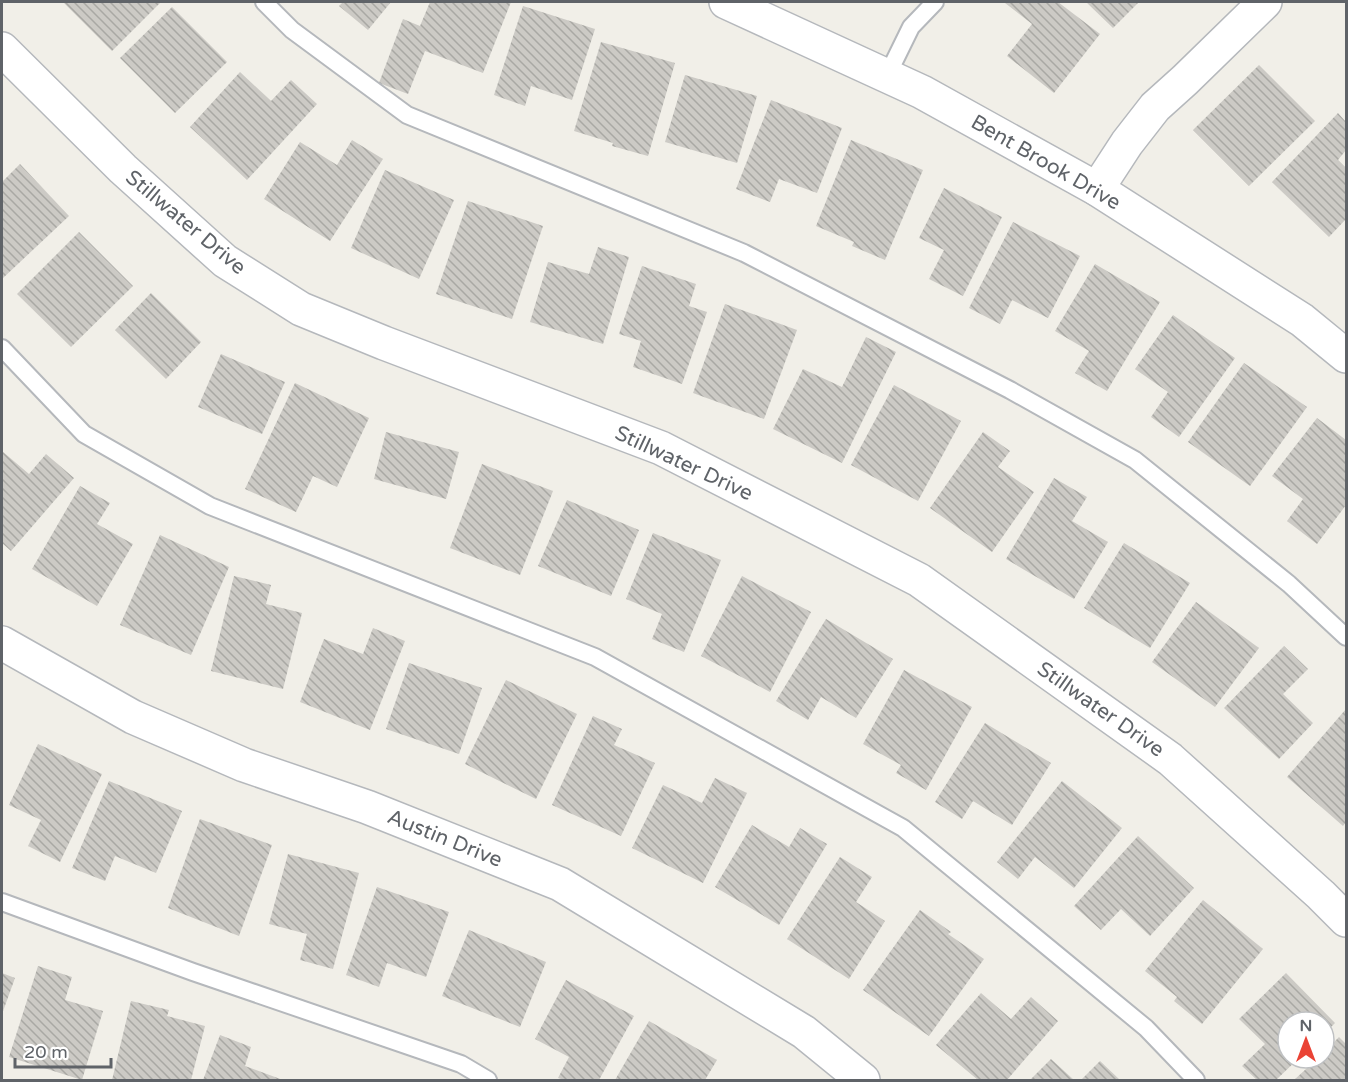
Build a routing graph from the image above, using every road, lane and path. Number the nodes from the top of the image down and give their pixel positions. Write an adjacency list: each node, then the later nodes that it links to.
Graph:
1 (264, 2): 10 (lane)
2 (726, 2): 6 (street, Bent Brook Drive)
3 (935, 2): 6 (lane)
4 (1264, 2): 7 (street)
5 (2, 49): 13 (street, Stillwater Drive)
6 (887, 76): 7 (street, Bent Brook Drive)
7 (1097, 189): 9 (street, Bent Brook Drive)
8 (2, 348): 16 (lane)
9 (1347, 356)
10 (1347, 636)
11 (2, 643): 15 (street, Austin Drive)
12 (2, 903): 14 (lane)
13 (1347, 920)
14 (488, 1080)
15 (863, 1080)
16 (1196, 1080)

